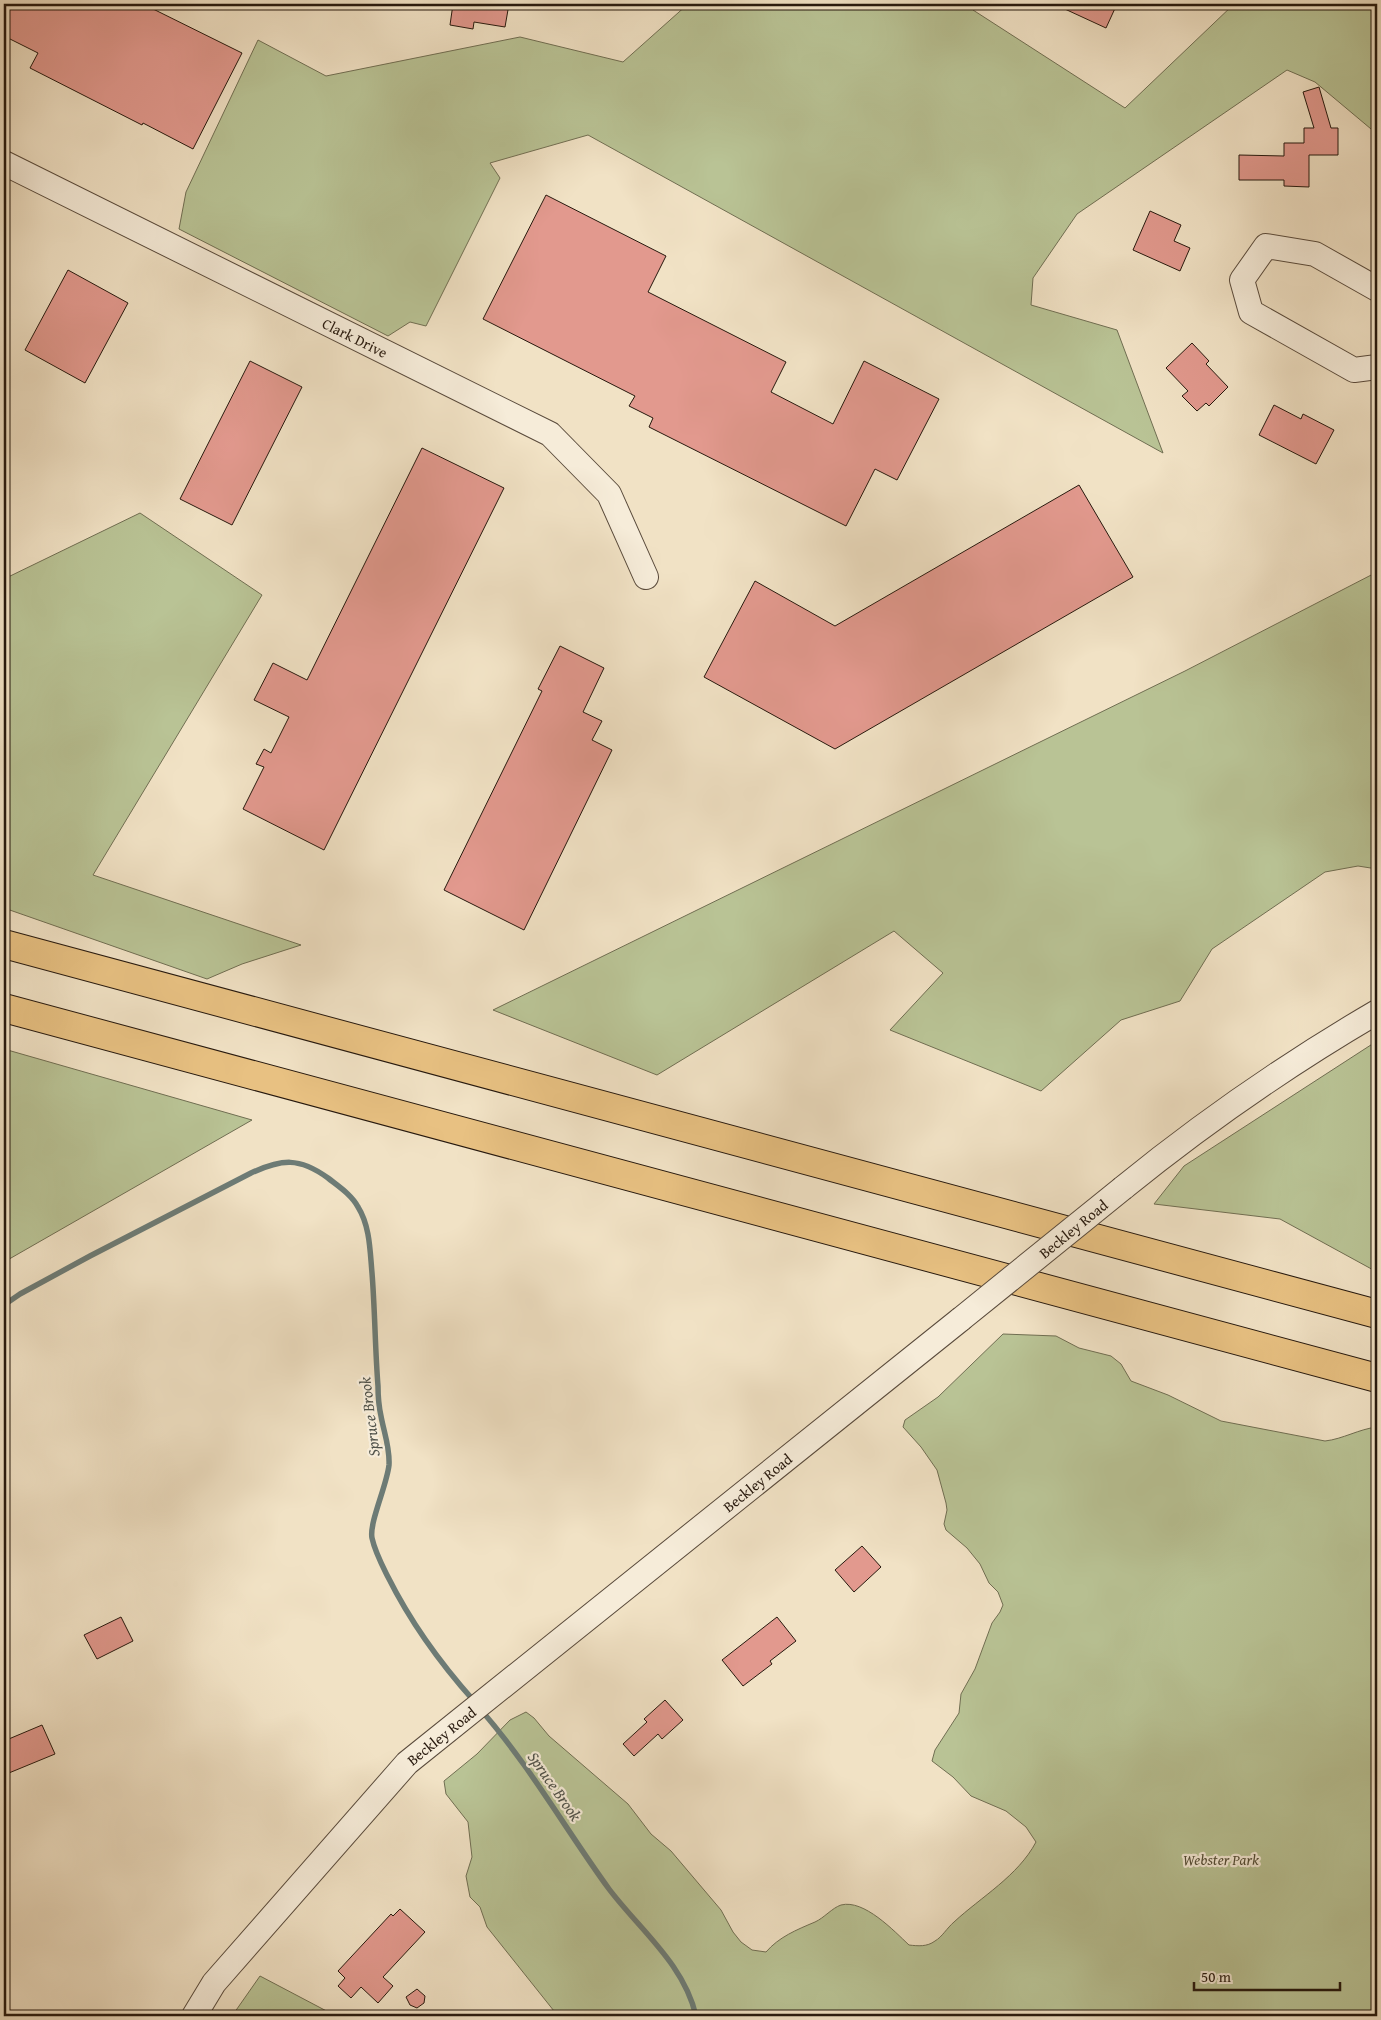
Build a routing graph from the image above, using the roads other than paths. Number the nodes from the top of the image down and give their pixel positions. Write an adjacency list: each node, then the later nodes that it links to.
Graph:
1 (4, 163): 4 (street, Clark Drive)
2 (1377, 289): 3 (street)
3 (1377, 367)
4 (646, 577)
5 (4, 944): 8 (highway)
6 (4, 1008): 9 (highway)
7 (1377, 1012): 10 (street, Beckley Road, bridge)
8 (1377, 1314)
9 (1377, 1378)
10 (194, 2016)

